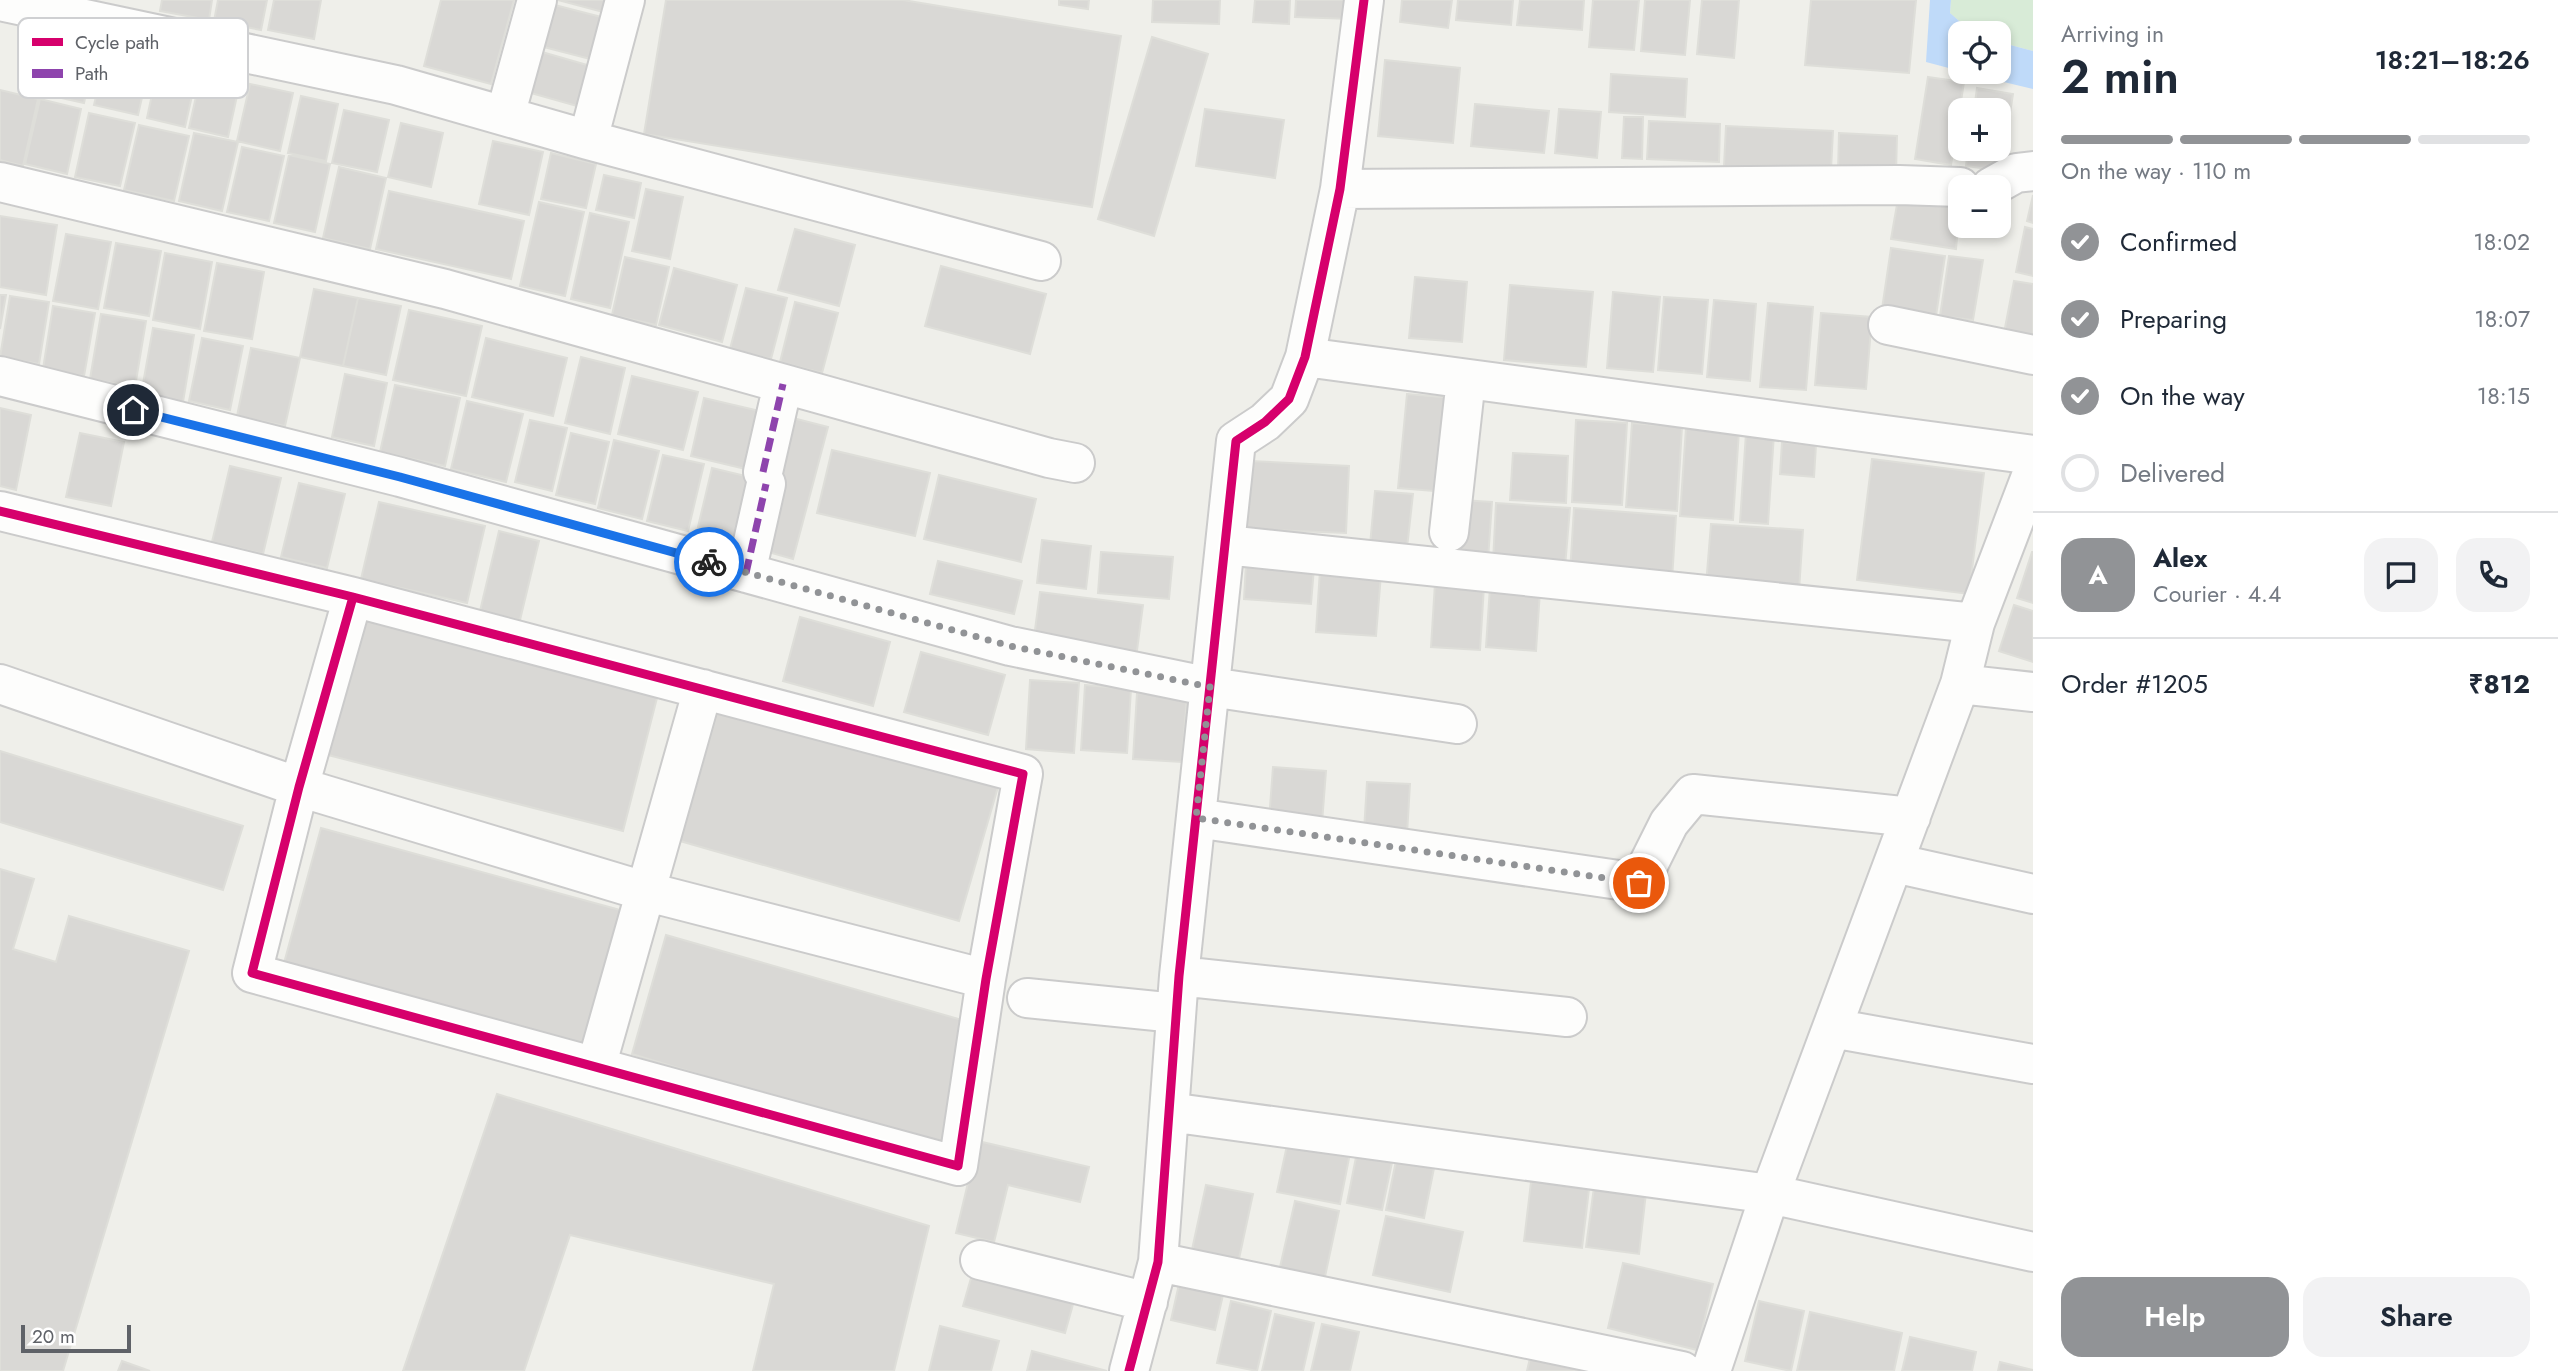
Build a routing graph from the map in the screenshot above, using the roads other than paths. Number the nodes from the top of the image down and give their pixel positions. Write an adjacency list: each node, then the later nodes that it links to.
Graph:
1 (537, 0): 7 (street)
2 (625, 0): 8 (street)
3 (1363, 0): 13 (street)
4 (0, 1): 5 (street)
5 (80, 18)
6 (248, 53): 7 (street)
7 (505, 116): 8 (street)
8 (588, 140): 14 (street)
9 (2033, 172): 10 (street)
10 (2011, 176)
11 (0, 182): 20 (street)
12 (1948, 187): 13 (street)
13 (1340, 190): 17 (street)
14 (1041, 261)
15 (1888, 325): 16 (street)
16 (2033, 355)
17 (1305, 357): 19 (street); 26 (street)
18 (0, 376): 27 (street)
19 (1466, 379): 21 (street); 25 (street)
20 (783, 384): 22 (street); 27 (street)
21 (2033, 455)
22 (1075, 463)
23 (2033, 471): 29 (street)
24 (2, 519): 28 (street)
25 (1449, 532)
26 (1226, 545): 29 (street); 32 (street)
27 (746, 573): 32 (street)
28 (353, 597): 33 (street); 36 (street)
29 (1975, 623): 31 (street)
30 (0, 684): 36 (street)
31 (1960, 684): 34 (street); 37 (street)
32 (1210, 687): 35 (street); 38 (street)
33 (703, 688): 40 (street); 42 (street)
34 (2033, 692)
35 (1457, 724)
36 (299, 787): 40 (street); 48 (street)
37 (1910, 817): 38 (street); 39 (street)
38 (1196, 818): 43 (street)
39 (1894, 863): 41 (street); 46 (street)
40 (645, 891): 42 (street); 48 (street)
41 (2033, 894)
42 (986, 979): 48 (street)
43 (1178, 995): 44 (street); 45 (street); 49 (street)
44 (1027, 998)
45 (1567, 1017)
46 (1832, 1028): 47 (street); 50 (street)
47 (2033, 1064)
48 (596, 1067)
49 (1169, 1112): 50 (street); 53 (street)
50 (1770, 1194): 51 (street); 57 (street)
51 (2033, 1252)
52 (980, 1261): 54 (street)
53 (1158, 1262): 54 (street); 56 (street)
54 (1147, 1302): 55 (street)
55 (1129, 1371)
56 (1682, 1371)
57 (1711, 1371)

